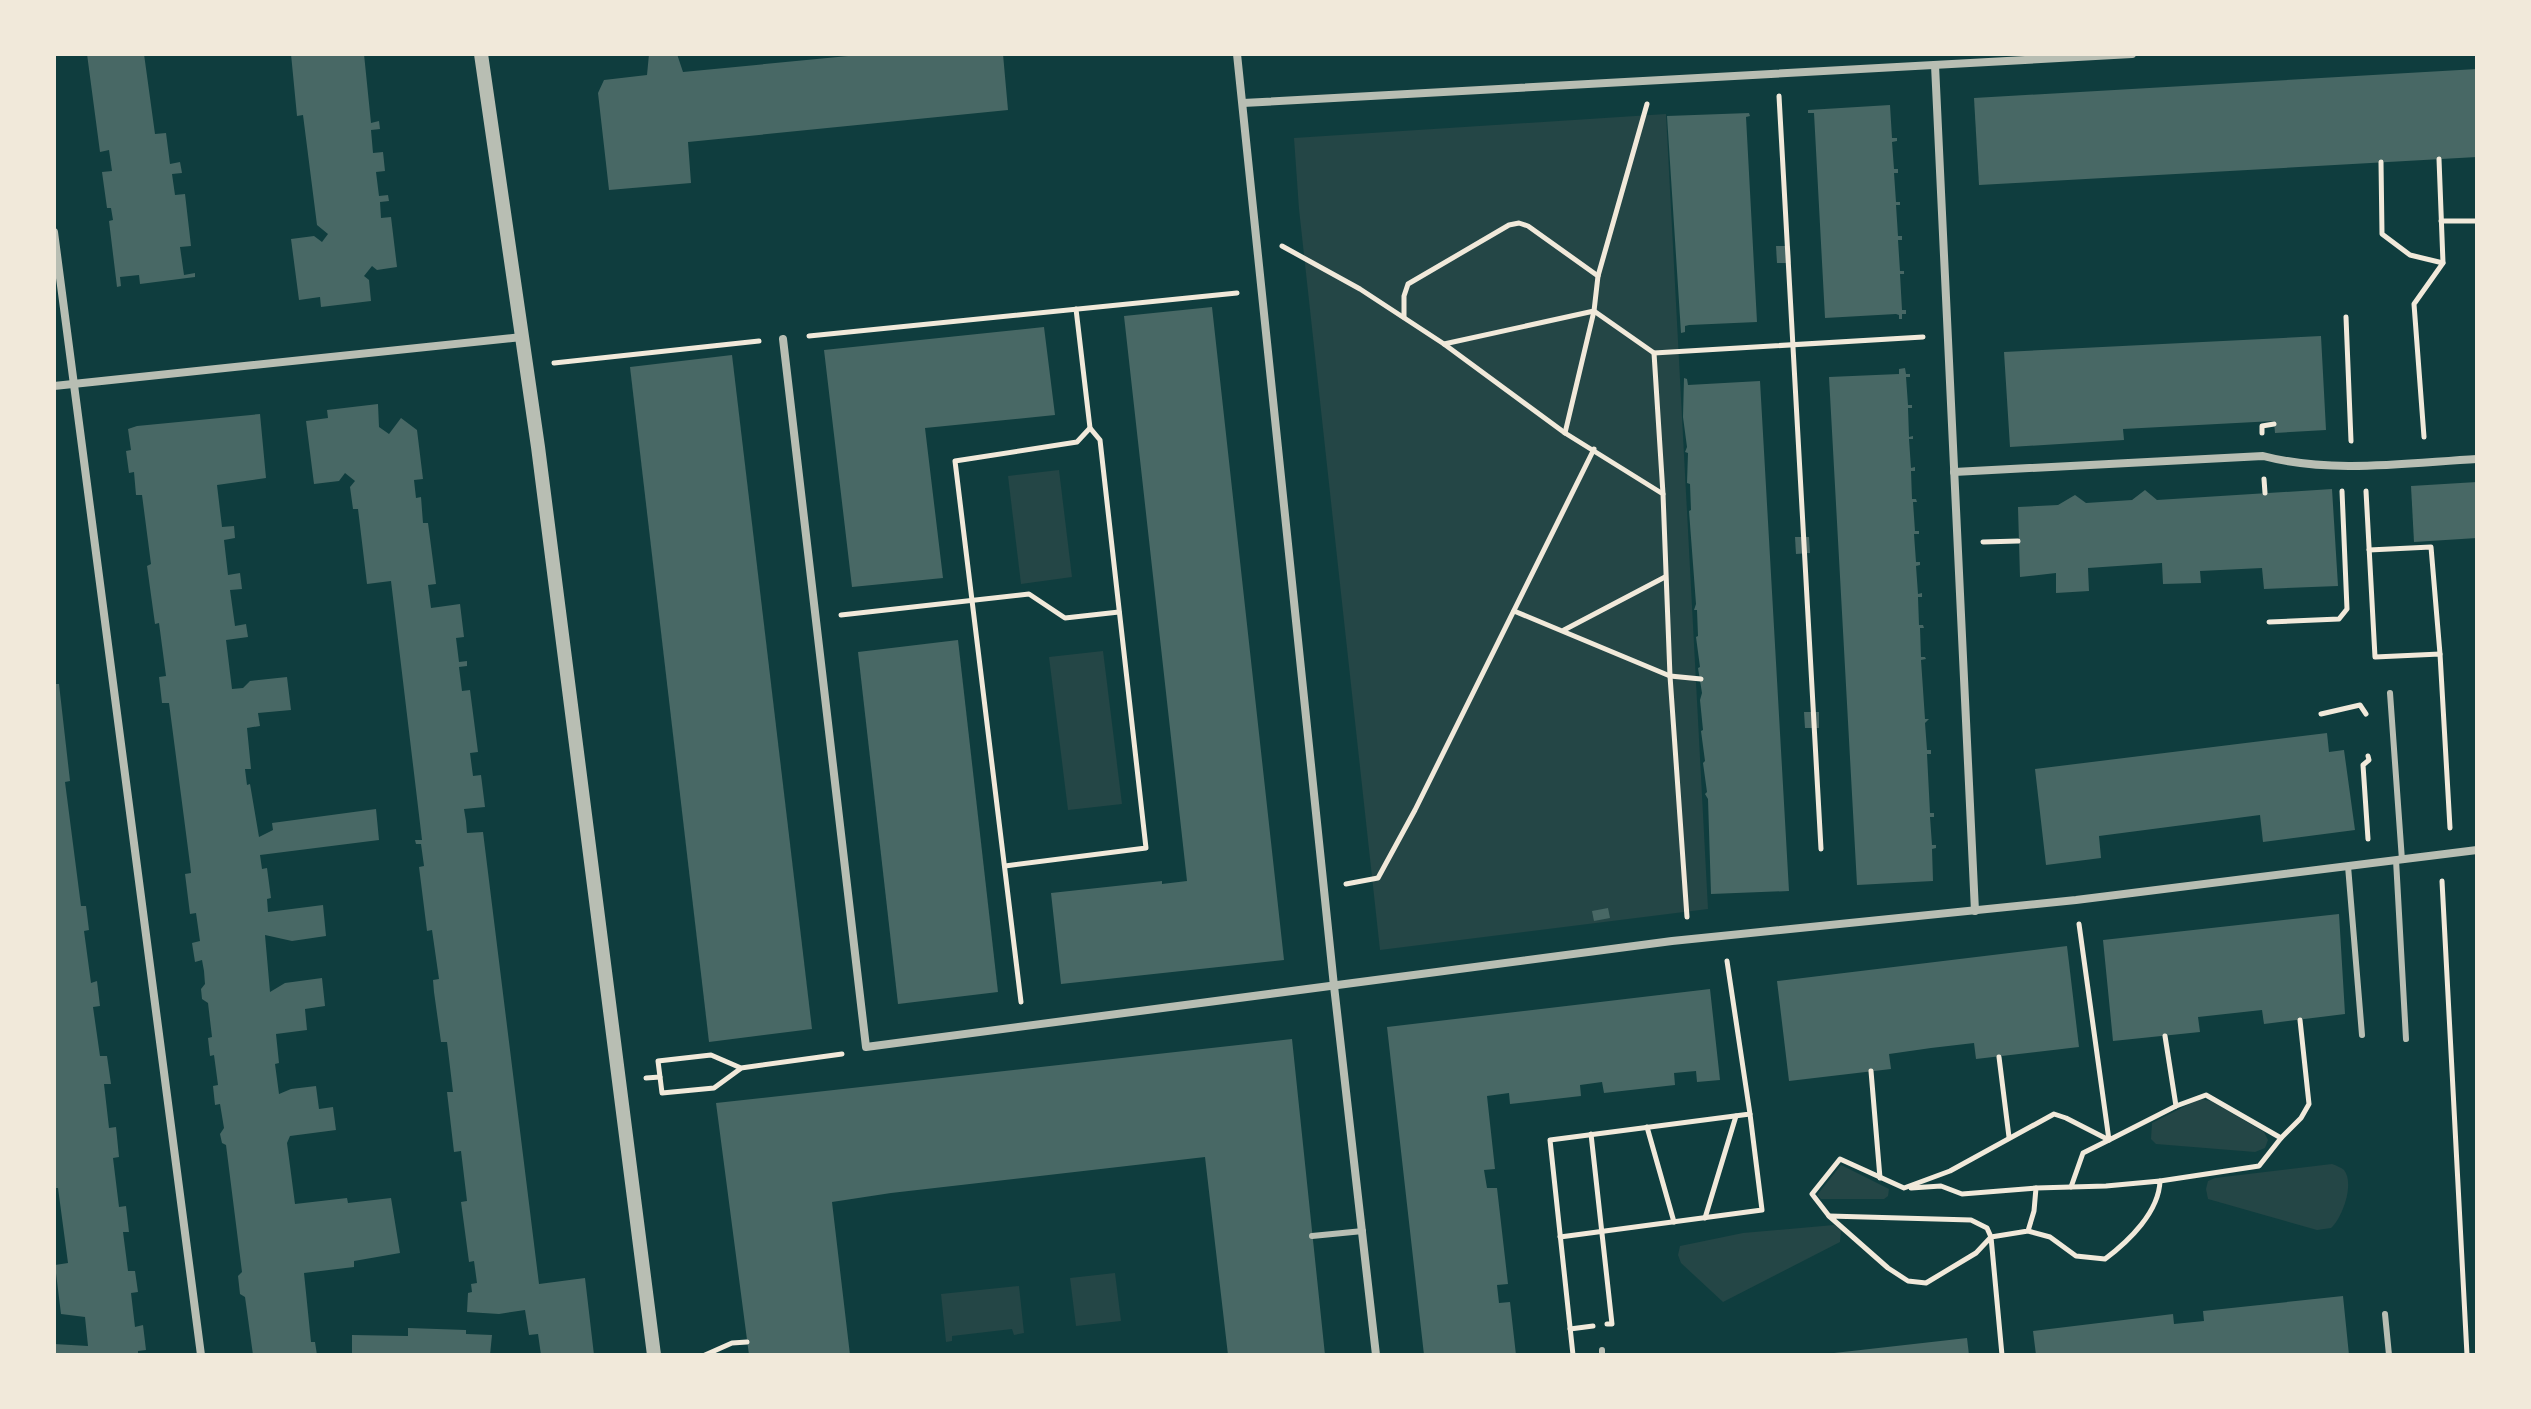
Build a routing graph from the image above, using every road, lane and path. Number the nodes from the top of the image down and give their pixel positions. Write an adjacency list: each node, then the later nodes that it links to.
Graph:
1 (481, 54): 21 (street)
2 (1237, 54): 7 (street)
3 (2132, 54): 4 (street)
4 (1935, 65): 5 (street); 38 (street)
5 (1778, 75): 6 (street); 25 (path)
6 (1653, 81): 7 (street); 15 (path)
7 (1243, 103): 13 (street)
8 (2439, 159): 10 (path)
9 (2381, 162): 14 (path)
10 (2441, 221): 11 (path); 14 (path)
11 (2477, 221)
12 (54, 232): 28 (street)
13 (1257, 233): 16 (street); 19 (path)
14 (2443, 263): 34 (path)
15 (1598, 276): 18 (path); 19 (path)
16 (1263, 291): 17 (path); 65 (street)
17 (1076, 309): 22 (path); 30 (path)
18 (1594, 311): 24 (path); 26 (path); 31 (path)
19 (1404, 317): 24 (path)
20 (2346, 317): 36 (path)
21 (522, 337): 27 (street); 28 (street)
22 (783, 339): 27 (path); 47 (street)
23 (1903, 339): 25 (path)
24 (1444, 344): 31 (path)
25 (1793, 345): 26 (path); 58 (path)
26 (1654, 353): 39 (path)
27 (525, 365): 81 (street)
28 (75, 385): 29 (street); 108 (street)
29 (54, 386)
30 (1090, 428): 44 (path); 46 (path)
31 (1565, 433): 32 (path)
32 (1594, 449): 39 (path); 45 (path)
33 (2477, 459): 34 (street)
34 (2425, 462): 37 (street)
35 (2341, 466): 36 (street); 38 (street); 48 (path)
36 (2352, 466): 37 (street)
37 (2365, 466): 42 (path)
38 (1954, 472): 41 (street)
39 (1663, 494): 43 (path)
40 (2018, 541): 41 (path)
41 (1957, 543): 67 (street)
42 (2369, 550): 50 (path); 50 (path)
43 (1665, 577): 49 (path); 51 (path)
44 (972, 599): 46 (path); 47 (path); 63 (path)
45 (1514, 611): 49 (path); 65 (path)
46 (1119, 612): 63 (path)
47 (816, 618): 76 (street)
48 (2269, 622)
49 (1563, 630): 51 (path)
50 (2440, 654): 57 (path)
51 (1670, 676): 52 (path); 69 (path)
52 (1701, 679)
53 (2390, 693): 61 (lane)
54 (2321, 714): 55 (path)
55 (2366, 724)
56 (2368, 748): 62 (path)
57 (2448, 818)
58 (1821, 849)
59 (2477, 850): 60 (street)
60 (2441, 854): 61 (street); 116 (path)
61 (2399, 860): 62 (street); 75 (lane)
62 (2369, 863): 64 (street)
63 (1005, 866): 72 (path)
64 (2348, 866): 66 (street); 73 (lane)
65 (1325, 887): 70 (street)
66 (2076, 900): 67 (street); 89 (path)
67 (1975, 911): 68 (street)
68 (1723, 936): 69 (street); 83 (path)
69 (1689, 939): 70 (street)
70 (1334, 986): 72 (street); 98 (street)
71 (2300, 1020): 88 (path)
72 (1024, 1026): 76 (street)
73 (2362, 1035)
74 (2165, 1036): 82 (path)
75 (2406, 1039)
76 (866, 1047): 78 (path)
77 (1999, 1057): 87 (path)
78 (741, 1068): 80 (path); 80 (path)
79 (1871, 1071): 90 (path)
80 (660, 1077): 81 (path)
81 (617, 1081): 109 (street)
82 (2176, 1106): 88 (path); 89 (path)
83 (1750, 1114): 84 (path); 96 (path)
84 (1736, 1116): 85 (path); 96 (path)
85 (1647, 1127): 86 (path); 97 (path)
86 (1591, 1134): 100 (path); 102 (path)
87 (2009, 1137): 89 (path); 93 (path)
88 (2281, 1138): 91 (path)
89 (2109, 1140): 92 (path)
90 (1880, 1178): 93 (path); 95 (path)
91 (2160, 1181): 92 (path); 99 (path)
92 (2071, 1187): 94 (path)
93 (1904, 1188): 94 (path)
94 (2036, 1188): 99 (path)
95 (1829, 1216): 103 (path); 103 (path)
96 (1705, 1218): 97 (path)
97 (1674, 1222): 100 (path)
98 (1363, 1231): 101 (lane); 112 (street)
99 (2028, 1231): 103 (path)
100 (1602, 1232): 102 (path); 105 (path)
101 (1312, 1236)
102 (1560, 1237): 105 (path)
103 (1991, 1237): 114 (path)
104 (2385, 1314): 115 (lane)
105 (1570, 1329): 113 (path)
106 (747, 1342): 107 (path)
107 (732, 1343): 110 (path); 111 (path)
108 (201, 1355)
109 (654, 1355)
110 (705, 1355)
111 (734, 1355)
112 (1376, 1355)
113 (1573, 1355)
114 (2002, 1355)
115 (2389, 1355)
116 (2467, 1355)

